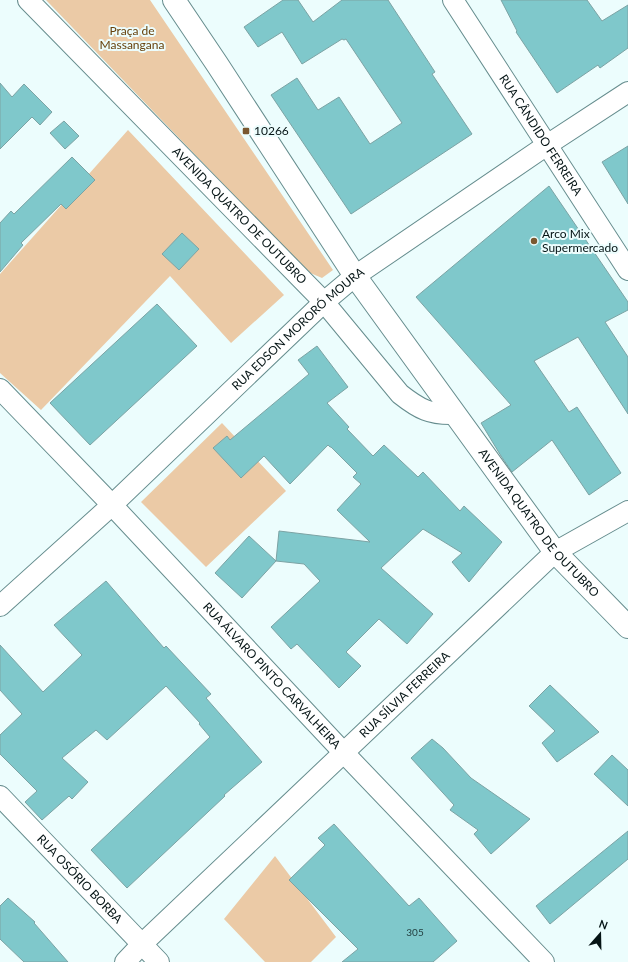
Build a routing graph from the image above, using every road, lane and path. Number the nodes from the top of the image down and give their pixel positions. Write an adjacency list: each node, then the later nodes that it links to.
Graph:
1 (28, 0): 8 (street, AVENIDA QUATRO DE OUTUBRO)
2 (174, 0): 7 (main road, AVENIDA QUATRO DE OUTUBRO)
3 (453, 0): 5 (street, RUA CÂNDIDO FERREIRA)
4 (628, 92): 5 (street, RUA EDSON MORORÓ MOURA)
5 (547, 145): 6 (street, RUA CÂNDIDO FERREIRA); 7 (street, RUA EDSON MORORÓ MOURA)
6 (628, 270)
7 (355, 276): 8 (street, RUA EDSON MORORÓ MOURA); 10 (main road, AVENIDA QUATRO DE OUTUBRO)
8 (324, 302): 10 (street, AVENIDA QUATRO DE OUTUBRO); 11 (street, RUA EDSON MORORÓ MOURA)
9 (0, 389): 11 (street, RUA ÁLVARO PINTO CARVALHEIRA)
10 (455, 414): 13 (main road, AVENIDA QUATRO DE OUTUBRO)
11 (112, 505): 14 (street, RUA EDSON MORORÓ MOURA); 16 (street, RUA ÁLVARO PINTO CARVALHEIRA)
12 (628, 511): 13 (street, RUA SÍLVIA FERREIRA)
13 (555, 552): 15 (main road, AVENIDA QUATRO DE OUTUBRO); 16 (street, RUA SÍLVIA FERREIRA)
14 (0, 606)
15 (628, 627)
16 (344, 753): 18 (street, RUA SÍLVIA FERREIRA); 21 (street, RUA ÁLVARO PINTO CARVALHEIRA)
17 (0, 796): 18 (street, RUA OSÓRIO BORBA)
18 (142, 944): 19 (street, RUA SÍLVIA FERREIRA); 20 (street, RUA OSÓRIO BORBA)
19 (125, 962)
20 (159, 962)
21 (544, 962)

